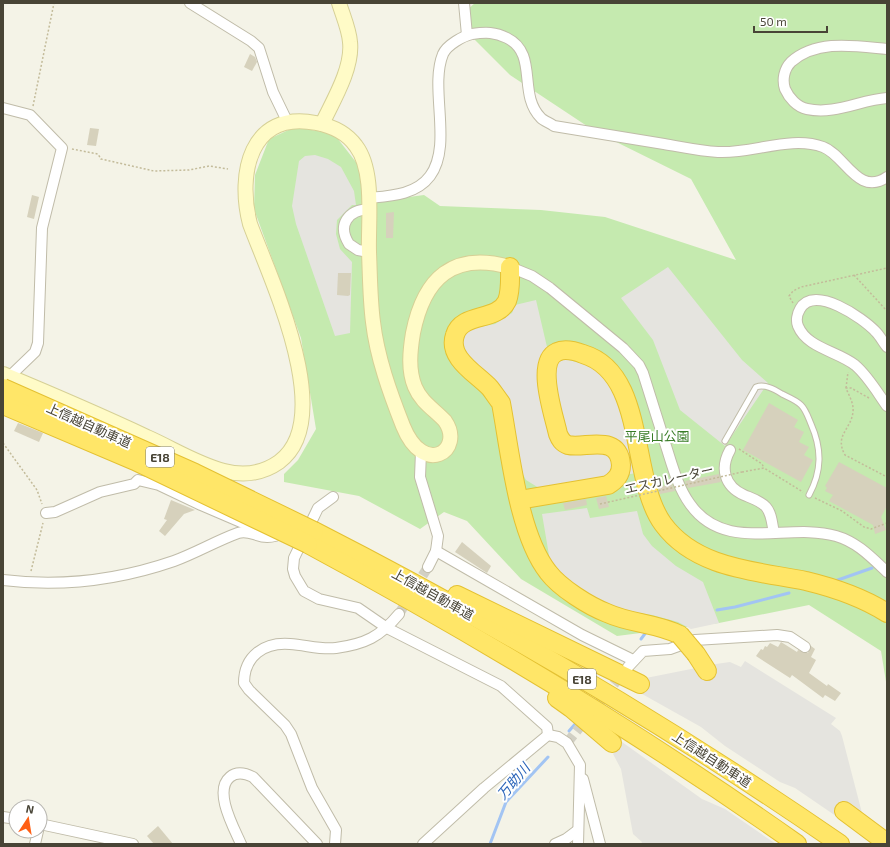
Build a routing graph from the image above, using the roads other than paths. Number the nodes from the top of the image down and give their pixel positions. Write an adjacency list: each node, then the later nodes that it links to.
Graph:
1 (190, 3): 8 (street)
2 (339, 3): 9 (street)
3 (464, 3): 4 (street)
4 (467, 35): 10 (street); 11 (street)
5 (887, 49): 6 (street)
6 (887, 98)
7 (3, 108): 15 (street)
8 (287, 121): 9 (street); 15 (street)
9 (322, 124): 11 (street)
10 (887, 176)
11 (369, 204): 12 (street); 12 (street)
12 (369, 252): 20 (street)
13 (510, 267): 20 (street); 23 (highway); 26 (street)
14 (887, 347): 18 (street)
15 (5, 380): 16 (street); 25 (highway, 上信越自動車道 / E18, bridge)
16 (3, 394)
17 (3, 405): 25 (highway, 上信越自動車道 / E18, bridge)
18 (887, 406)
19 (728, 445): 21 (lane); 26 (street)
20 (421, 452): 28 (street)
21 (809, 495)
22 (333, 497): 25 (street)
23 (519, 500): 33 (highway); 37 (highway, bridge)
24 (46, 513): 27 (street)
25 (311, 531): 27 (street); 32 (highway, 上信越自動車道 / E18); 35 (street); 38 (highway); 55 (highway, 上信越自動車道 / E18)
26 (774, 533): 30 (street)
27 (272, 537): 31 (street)
28 (436, 551): 29 (street); 36 (street)
29 (428, 567)
30 (887, 572)
31 (3, 580)
32 (389, 588): 40 (highway); 54 (highway, 上信越自動車道 / E18)
33 (887, 613)
34 (399, 614): 35 (street)
35 (387, 628): 39 (street); 49 (street)
36 (805, 647)
37 (707, 671)
38 (640, 684)
39 (548, 735): 41 (street); 50 (street)
40 (612, 743)
41 (580, 765): 44 (street); 53 (street)
42 (844, 811): 45 (highway)
43 (48, 826): 46 (street)
44 (578, 830): 51 (street); 52 (street)
45 (887, 843)
46 (133, 844)
47 (241, 844): 48 (street)
48 (317, 844)
49 (335, 844)
50 (423, 844)
51 (555, 844)
52 (578, 844)
53 (600, 844)
54 (797, 844)
55 (840, 844)

